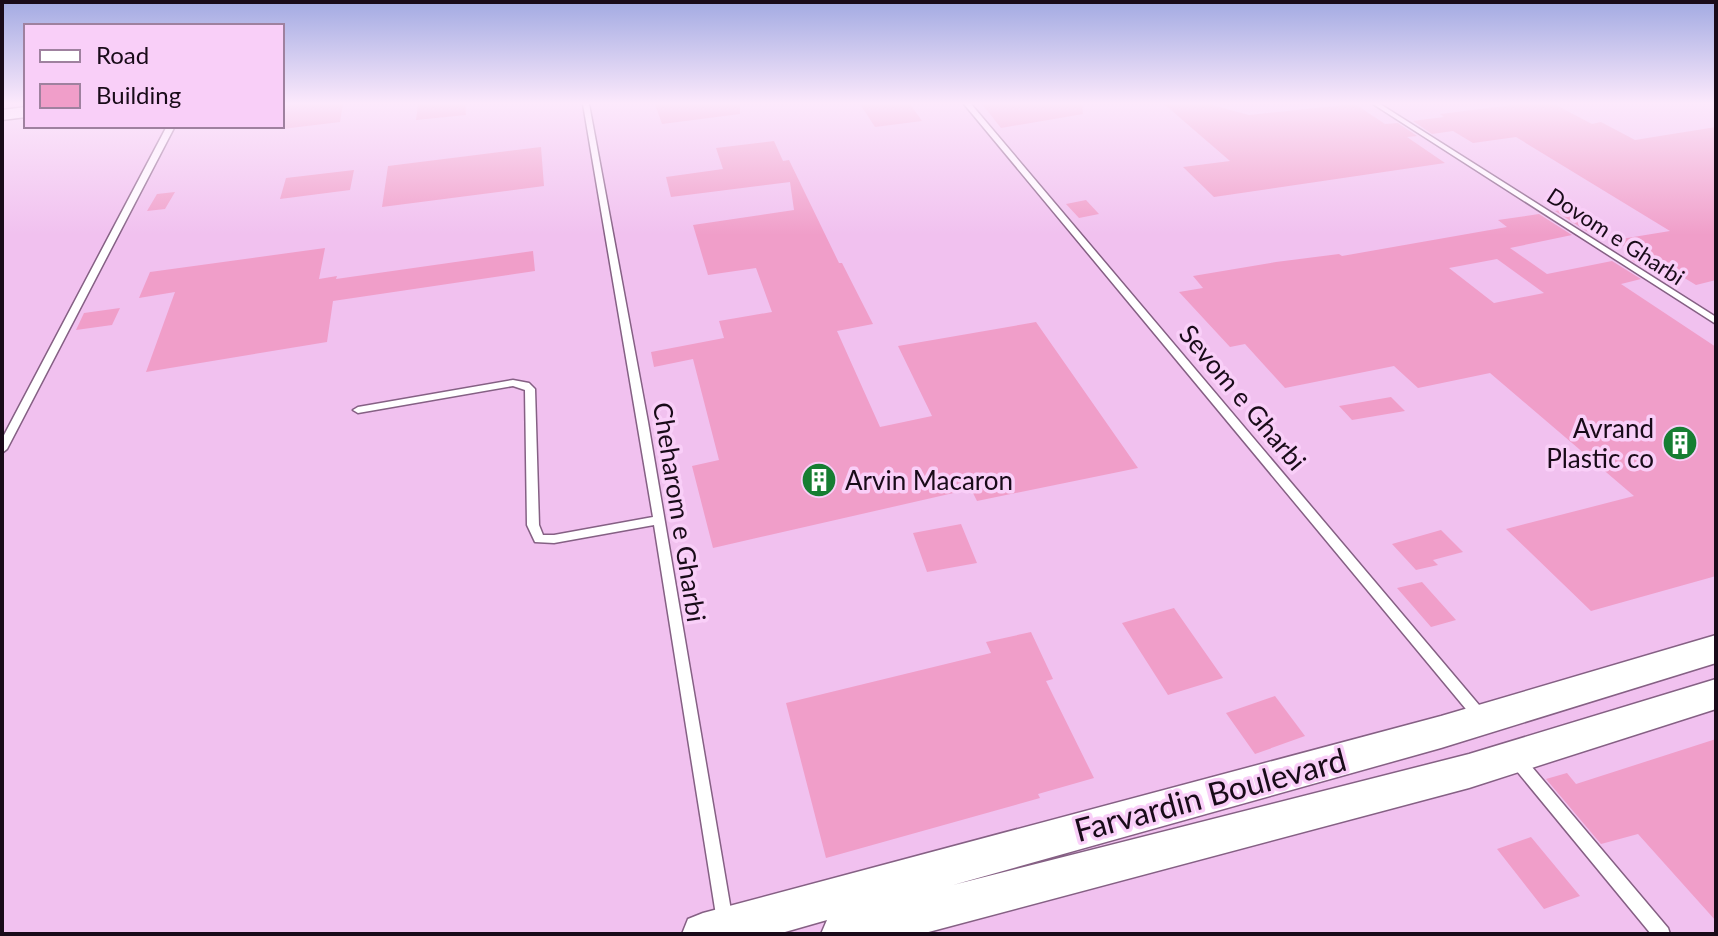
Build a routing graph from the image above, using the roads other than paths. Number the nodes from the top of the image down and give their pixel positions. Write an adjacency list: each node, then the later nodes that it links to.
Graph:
1 (160, 148): 7 (lane)
2 (594, 148): 8 (lane, Cheharom e Gharbi)
3 (1004, 148): 12 (lane, Sevom e Gharbi)
4 (1444, 148): 5 (lane, Dovom e Gharbi)
5 (1716, 321)
6 (358, 410): 8 (lane)
7 (2, 449)
8 (659, 520): 18 (lane, Cheharom e Gharbi)
9 (1716, 649): 11 (street, Farvardin Boulevard)
10 (1716, 694): 14 (street, Farvardin Boulevard)
11 (1534, 704): 12 (street, Farvardin Boulevard); 14 (street)
12 (1483, 719): 13 (street, Farvardin Boulevard); 15 (street)
13 (1441, 732): 16 (street); 17 (street, Farvardin Boulevard)
14 (1568, 741): 15 (street, Farvardin Boulevard)
15 (1515, 758): 16 (street, Farvardin Boulevard); 21 (lane)
16 (1469, 771): 20 (street, Farvardin Boulevard)
17 (818, 900): 18 (street, Farvardin Boulevard); 19 (street)
18 (719, 932)
19 (780, 934)
20 (842, 934)
21 (1662, 934)

